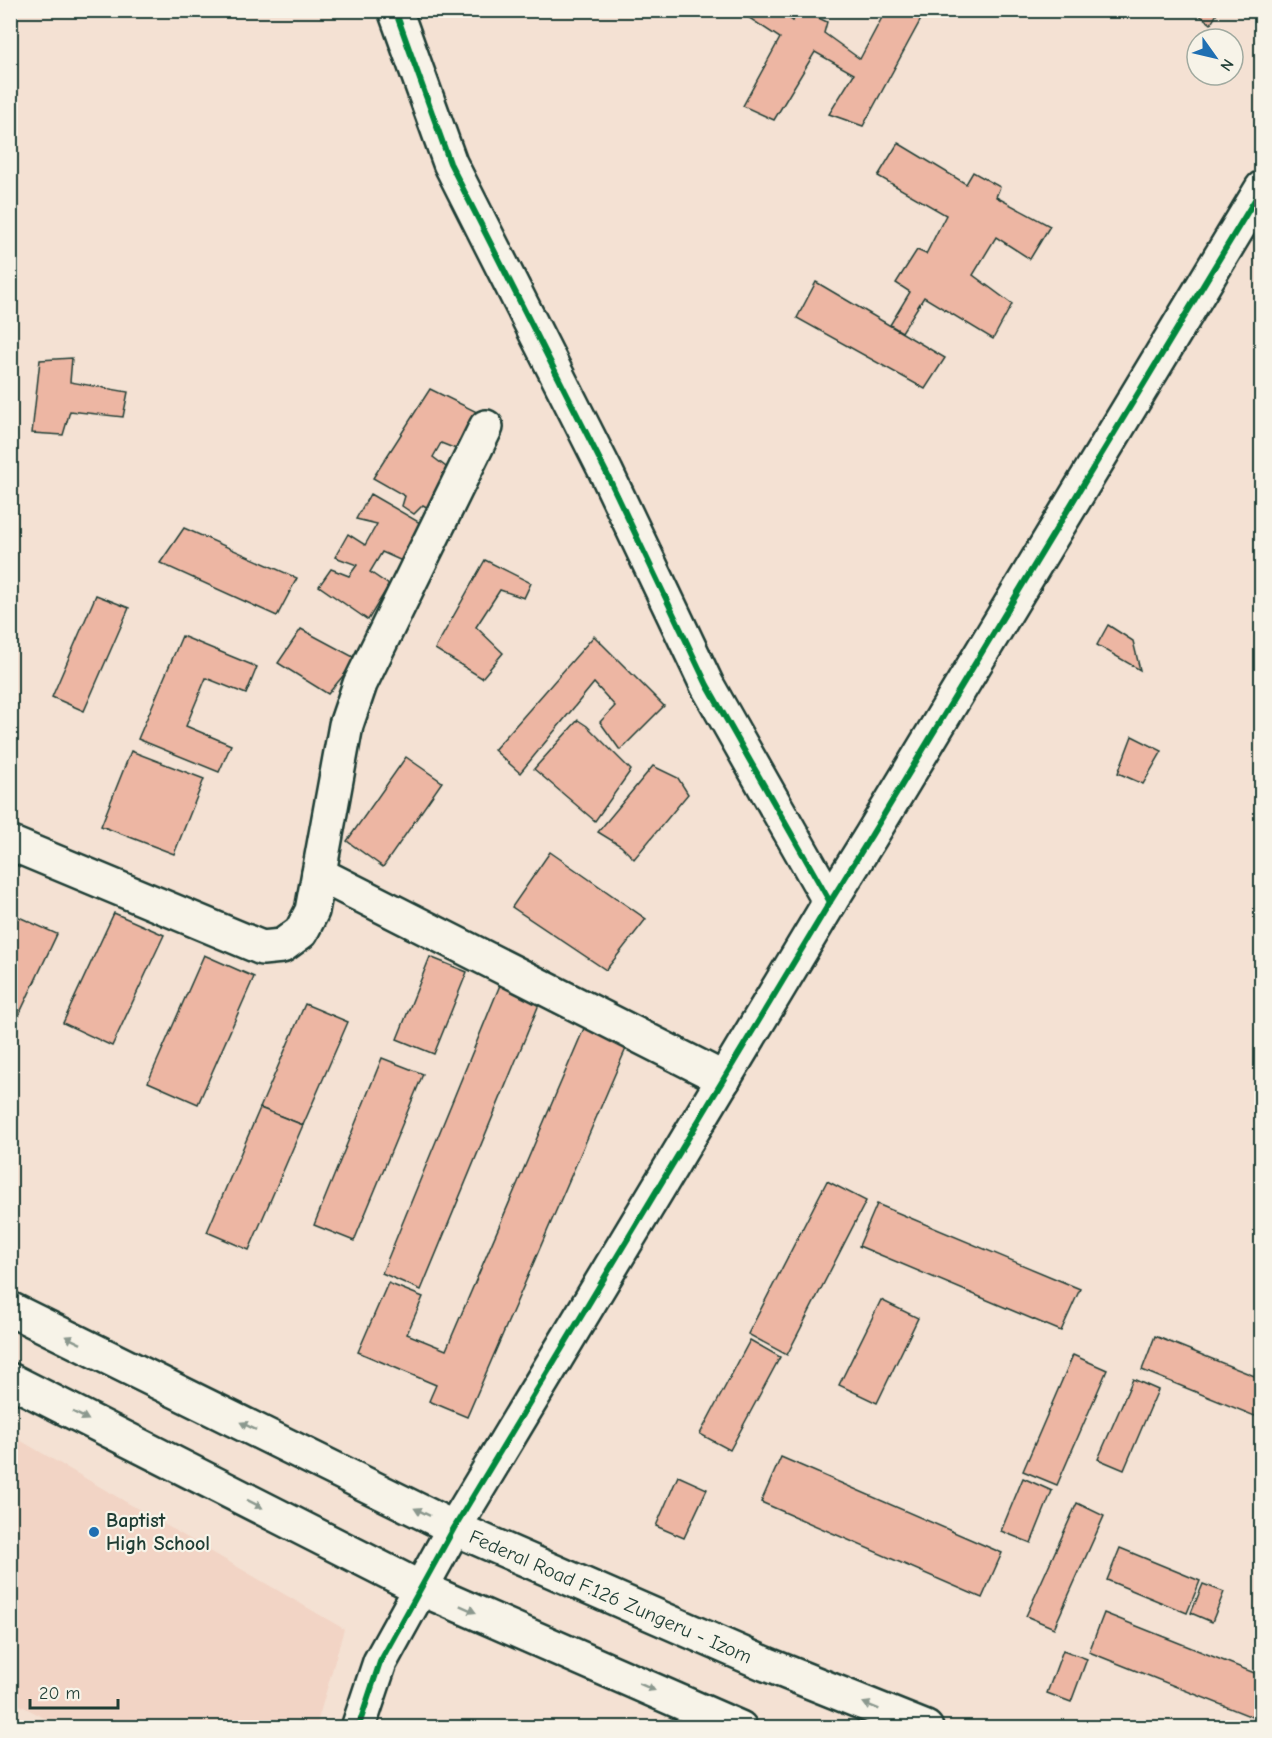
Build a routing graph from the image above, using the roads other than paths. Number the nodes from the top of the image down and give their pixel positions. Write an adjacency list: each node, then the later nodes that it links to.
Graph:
1 (395, 10): 6 (street)
2 (1262, 188): 6 (street)
3 (486, 427): 5 (street)
4 (10, 843): 5 (street)
5 (319, 874): 7 (street)
6 (830, 902): 7 (street)
7 (724, 1079): 10 (street)
8 (10, 1309): 10 (street, Federal Road F.126 Zungeru - Izom, one-way to 8)
9 (10, 1380): 11 (street, one-way to 11)
10 (454, 1527): 11 (street); 14 (street, Federal Road F.126 Zungeru - Izom, one-way to 10)
11 (420, 1588): 12 (street); 13 (street, one-way to 13)
12 (358, 1728)
13 (740, 1728)
14 (926, 1728)

